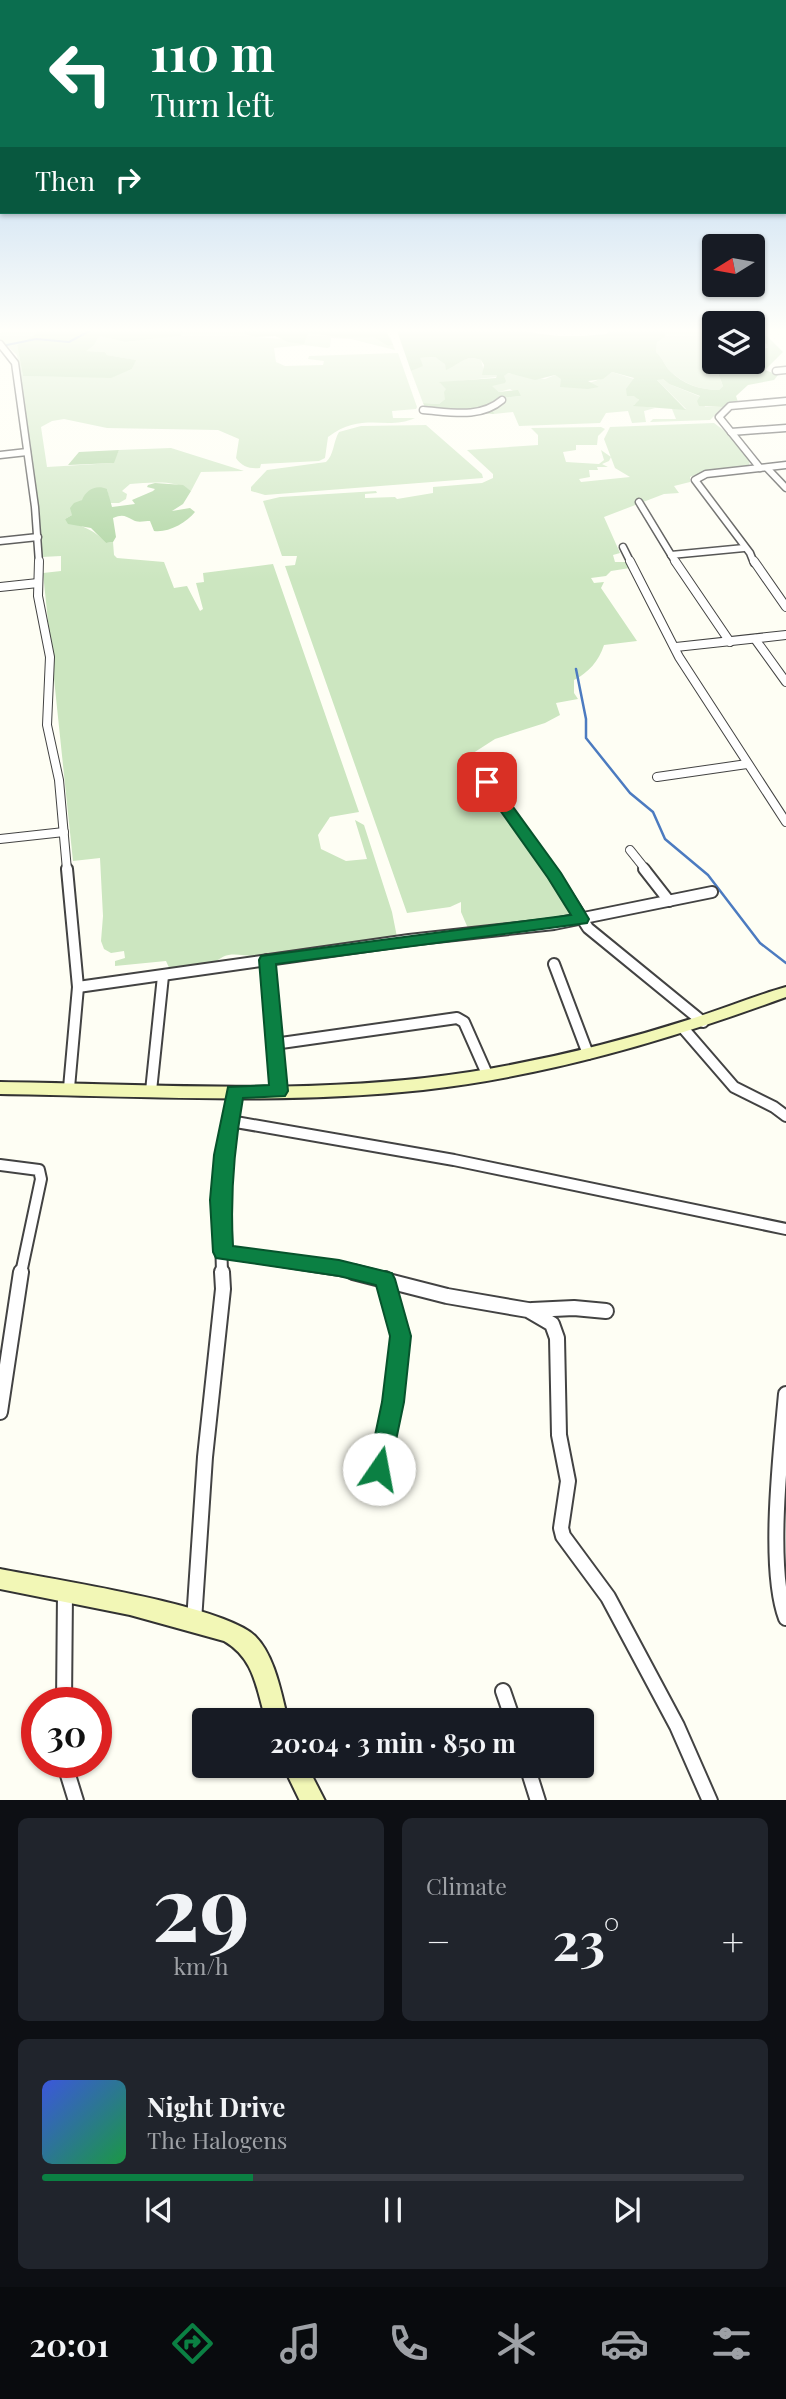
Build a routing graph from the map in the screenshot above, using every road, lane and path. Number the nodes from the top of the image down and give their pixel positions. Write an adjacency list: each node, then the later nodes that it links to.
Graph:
1 (22, 412): 7 (street)
2 (452, 412): 3 (street)
3 (486, 412)
4 (724, 412): 6 (street)
5 (786, 428): 6 (street)
6 (731, 432): 10 (street)
7 (27, 452): 8 (street); 13 (street)
8 (0, 454)
9 (786, 465): 10 (street)
10 (763, 468): 11 (street); 16 (street)
11 (786, 488)
12 (639, 502): 17 (street)
13 (38, 537): 14 (street); 18 (street)
14 (0, 541)
15 (623, 547): 24 (street)
16 (744, 548): 17 (street); 20 (street)
17 (671, 555): 23 (street)
18 (38, 583): 19 (street); 30 (street)
19 (0, 587)
20 (786, 607)
21 (786, 635): 22 (street)
22 (755, 639): 23 (street); 25 (street)
23 (730, 642): 24 (street)
24 (676, 647): 26 (street)
25 (786, 682)
26 (747, 764): 27 (street); 29 (street)
27 (657, 777)
28 (487, 782): 35 (street)
29 (786, 822)
30 (64, 832): 31 (street); 39 (street)
31 (0, 839)
32 (630, 850): 34 (street)
33 (712, 892): 34 (street)
34 (669, 901): 35 (street)
35 (581, 919): 36 (street); 41 (street)
36 (267, 960): 38 (street); 43 (street)
37 (554, 964): 44 (street)
38 (163, 976): 39 (street); 48 (street)
39 (78, 987): 47 (street)
40 (786, 992): 41 (street)
41 (704, 1022): 42 (street)
42 (683, 1028): 44 (street); 51 (street)
43 (274, 1044): 45 (street); 49 (street)
44 (588, 1054): 45 (street)
45 (488, 1074): 49 (street)
46 (0, 1088): 47 (street)
47 (69, 1088): 48 (street)
48 (151, 1091): 50 (street)
49 (278, 1091): 50 (street)
50 (235, 1092): 52 (street)
51 (786, 1116)
52 (230, 1121): 54 (street); 55 (street)
53 (0, 1164): 60 (street)
54 (786, 1229)
55 (223, 1252): 56 (street); 65 (street)
56 (385, 1279): 57 (street); 61 (street)
57 (528, 1310): 58 (street); 76 (street)
58 (606, 1311)
59 (786, 1394): 64 (street)
60 (0, 1412)
61 (379, 1469)
62 (0, 1579): 63 (street)
63 (65, 1593): 65 (street); 66 (street)
64 (786, 1618)
65 (194, 1621): 68 (street)
66 (64, 1687)
67 (503, 1691): 69 (street)
68 (273, 1708)
69 (509, 1708)
70 (69, 1778): 73 (street)
71 (301, 1778): 74 (street)
72 (531, 1778): 75 (street)
73 (76, 1800)
74 (312, 1800)
75 (538, 1800)
76 (710, 1800)

